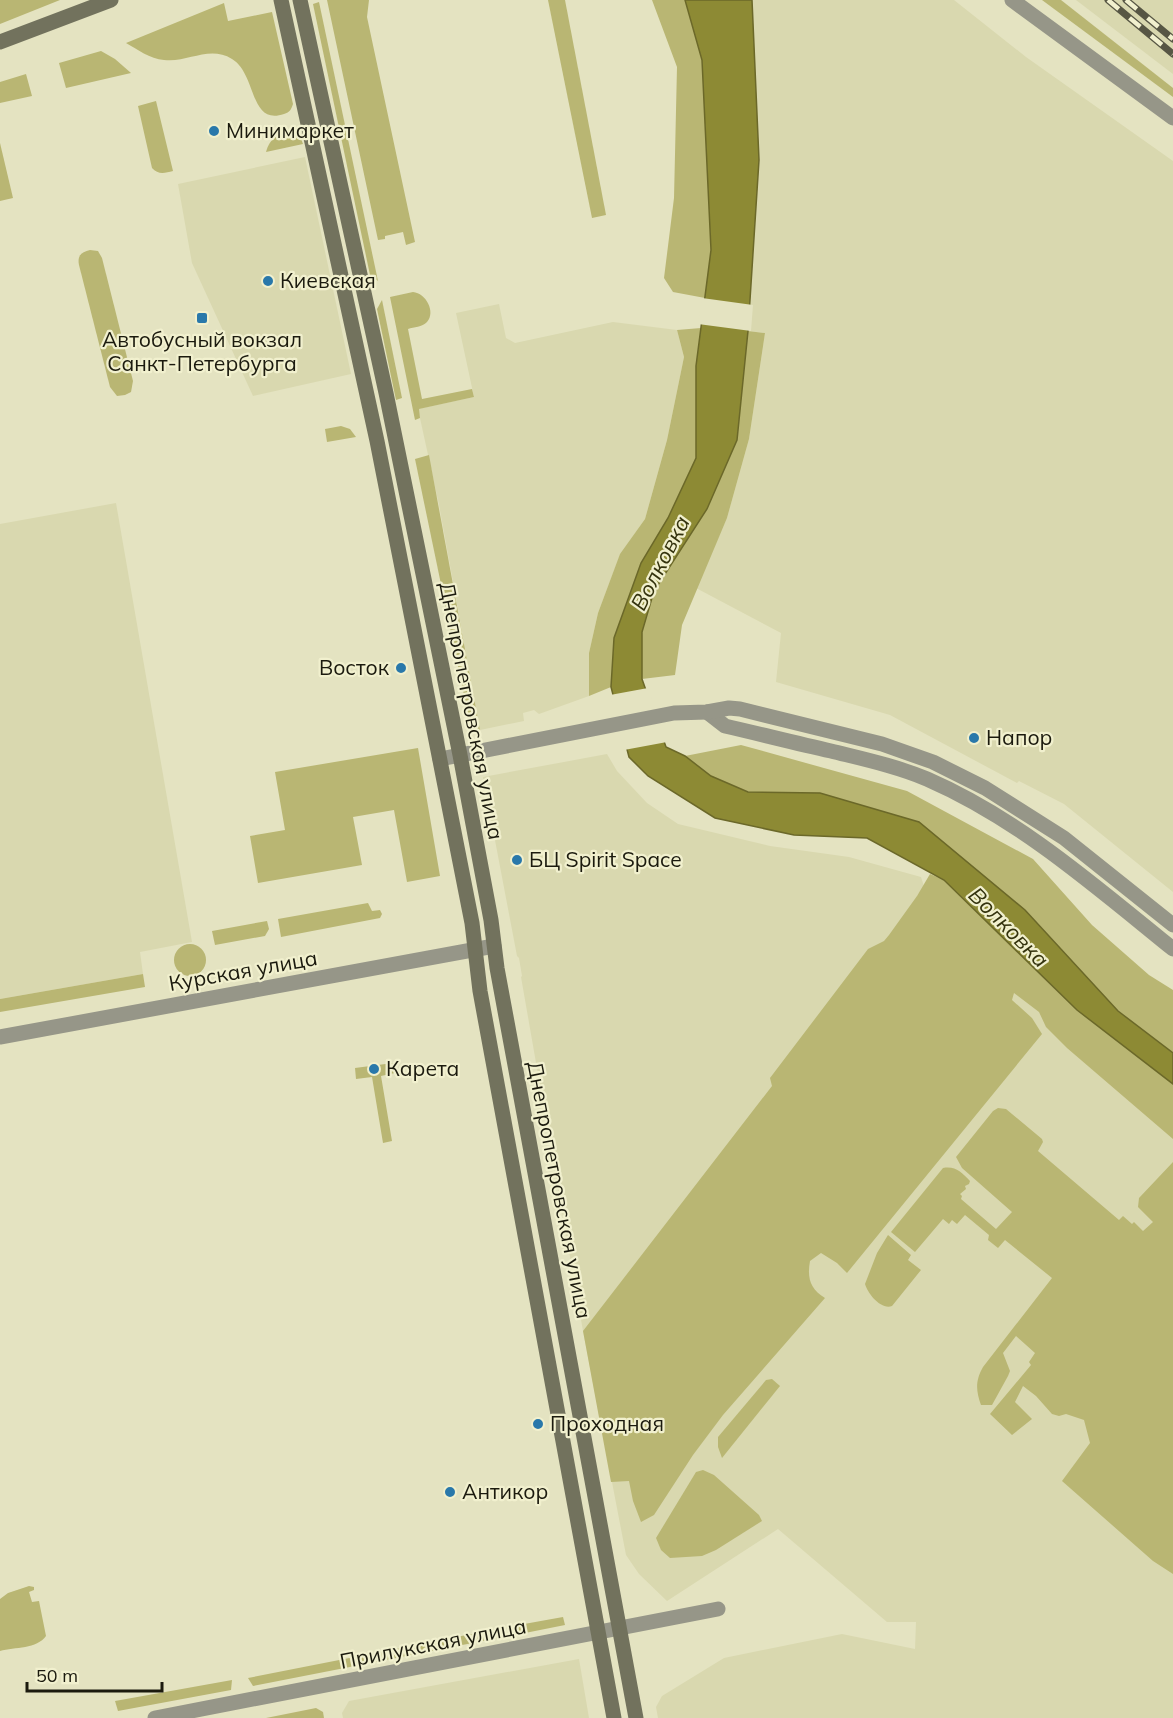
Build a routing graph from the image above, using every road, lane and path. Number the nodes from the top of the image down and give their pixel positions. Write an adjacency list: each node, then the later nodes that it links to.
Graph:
1 (111, 0): 5 (main road)
2 (281, 0): 9 (main road, Днепропетровская улица)
3 (300, 0): 8 (main road, Днепропетровская улица)
4 (1012, 0): 6 (street)
5 (0, 42)
6 (1173, 118)
7 (707, 712): 8 (street); 10 (street); 12 (street)
8 (460, 755): 9 (street); 11 (main road, Днепропетровская улица)
9 (441, 759): 13 (main road, Днепропетровская улица)
10 (1173, 925)
11 (494, 946): 13 (street, Курская улица); 16 (main road, Днепропетровская улица)
12 (1173, 949)
13 (474, 950): 14 (street, Курская улица); 17 (main road, Днепропетровская улица)
14 (0, 1037)
15 (718, 1609): 16 (street, Прилукская улица)
16 (620, 1629): 17 (street, Прилукская улица); 20 (main road, Днепропетровская улица)
17 (599, 1633): 18 (street, Прилукская улица); 19 (main road, Днепропетровская улица)
18 (155, 1718)
19 (614, 1718)
20 (636, 1718)

